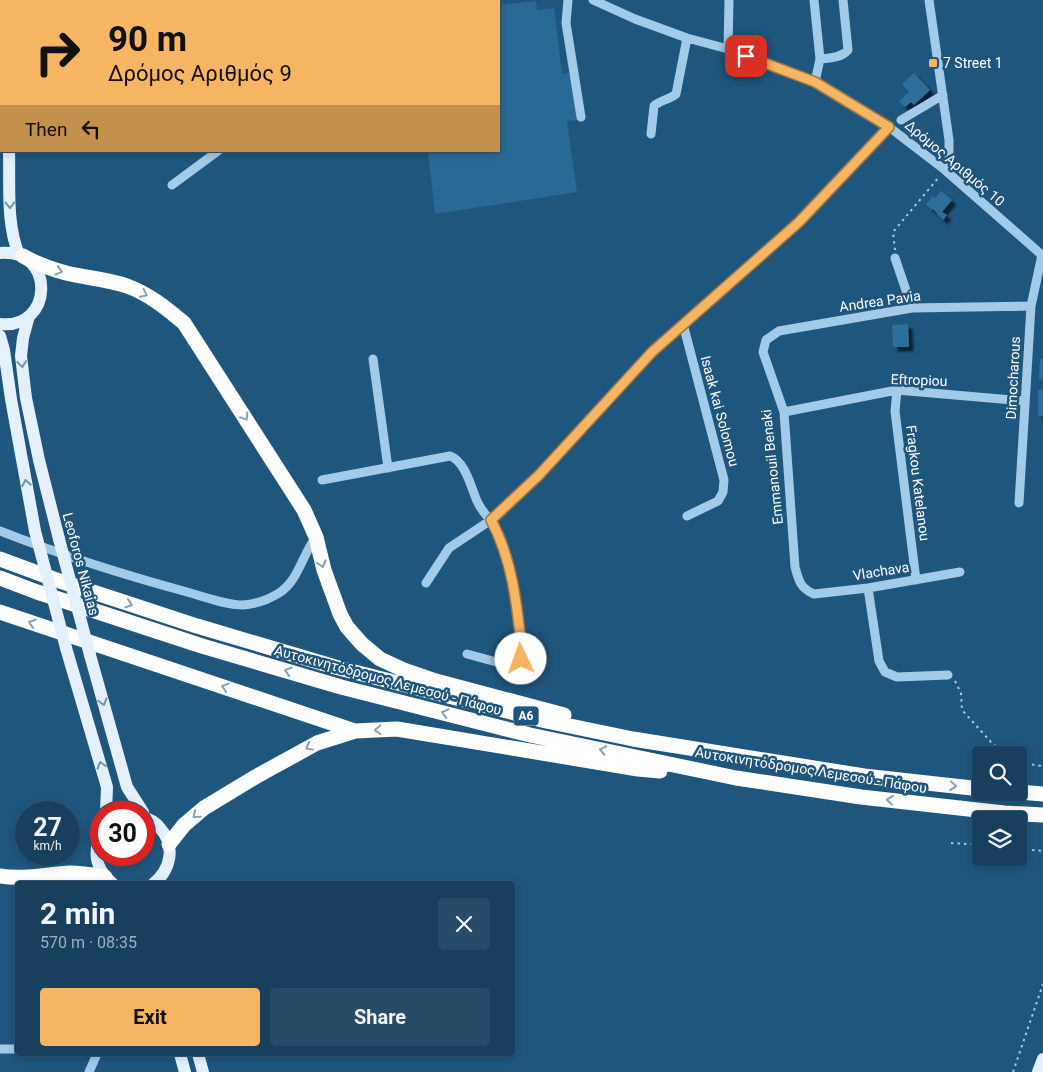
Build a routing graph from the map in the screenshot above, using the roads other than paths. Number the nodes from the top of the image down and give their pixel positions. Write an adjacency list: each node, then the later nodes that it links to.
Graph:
1 (568, 0): 12 (street)
2 (594, 0): 7 (street, Δρόμος Αριθμός 10)
3 (728, 0): 8 (street)
4 (814, 0): 9 (street)
5 (843, 0): 9 (street)
6 (929, 0): 11 (street)
7 (687, 38): 8 (street, Δρόμος Αριθμός 10); 15 (street)
8 (728, 49): 10 (street, Δρόμος Αριθμός 10)
9 (820, 59): 10 (street)
10 (815, 82): 14 (street, Δρόμος Αριθμός 10)
11 (942, 95): 13 (street); 18 (street)
12 (581, 117)
13 (901, 120)
14 (889, 127): 18 (street, Δρόμος Αριθμός 10); 28 (street)
15 (651, 134)
16 (9, 152): 21 (main road, one-way to 21)
17 (217, 152): 19 (street)
18 (947, 171): 22 (street, Δρόμος Αριθμός 10)
19 (172, 185)
20 (0, 253): 21 (main road)
21 (21, 256): 26 (main road, Leoforos Nikaias); 41 (highway, one-way to 41)
22 (1043, 256): 24 (street, Dimocharous)
23 (895, 258): 25 (street)
24 (1031, 306): 25 (street, Andrea Pavia); 33 (street, Dimocharous)
25 (912, 308): 30 (street, Andrea Pavia)
26 (29, 316): 27 (main road); 59 (main road, Leoforos Nikaias, one-way to 59, bridge)
27 (0, 324)
28 (683, 324): 38 (street, Isaak kai Solomou); 39 (street)
29 (0, 336): 58 (main road, one-way to 29, bridge)
30 (766, 340): 34 (street, Emmanouil Benaki)
31 (373, 359): 35 (street)
32 (896, 390): 33 (street, Eftropiou); 34 (street, Eftropiou); 45 (street, Fragkou Katelanou)
33 (1026, 401): 37 (street, Dimocharous)
34 (784, 412): 48 (street, Emmanouil Benaki)
35 (388, 468): 36 (street); 39 (street)
36 (322, 480)
37 (1019, 503)
38 (687, 516)
39 (491, 520): 46 (street); 50 (street)
40 (0, 531): 41 (street)
41 (316, 537): 53 (highway, one-way to 53)
42 (0, 559): 53 (highway, Αυτοκινητόδρομος Λεμεσού - Πάφου / A6, one-way to 53)
43 (960, 572): 45 (street, Vlachava)
44 (0, 578): 54 (highway, Αυτοκινητόδρομος Λεμεσού - Πάφου / A6, one-way to 44)
45 (916, 580): 47 (street, Vlachava)
46 (426, 583)
47 (868, 588): 48 (street, Vlachava); 51 (street)
48 (806, 591)
49 (0, 612): 52 (highway, one-way to 49)
50 (467, 654)
51 (948, 675)
52 (354, 730): 54 (highway, one-way to 52); 62 (highway, one-way to 62)
53 (731, 755): 55 (highway, Αυτοκινητόδρομος Λεμεσού - Πάφου / A6, one-way to 55)
54 (736, 778): 60 (highway, Αυτοκινητόδρομος Λεμεσού - Πάφου / A6, one-way to 54)
55 (972, 788)
56 (1027, 793): 57 (highway)
57 (1043, 794)
58 (106, 801)
59 (135, 801)
60 (1043, 815)
61 (155, 823): 62 (main road, Leoforos Nikaias)
62 (169, 844): 66 (main road)
63 (98, 866): 65 (main road)
64 (0, 876): 65 (highway)
65 (109, 880)
66 (159, 881)
67 (0, 1049): 68 (street)
68 (15, 1049)
69 (95, 1056): 73 (street)
70 (180, 1056): 74 (main road)
71 (199, 1056): 75 (main road)
72 (1043, 1059): 76 (main road)
73 (89, 1072)
74 (184, 1072)
75 (203, 1072)
76 (1038, 1072)

